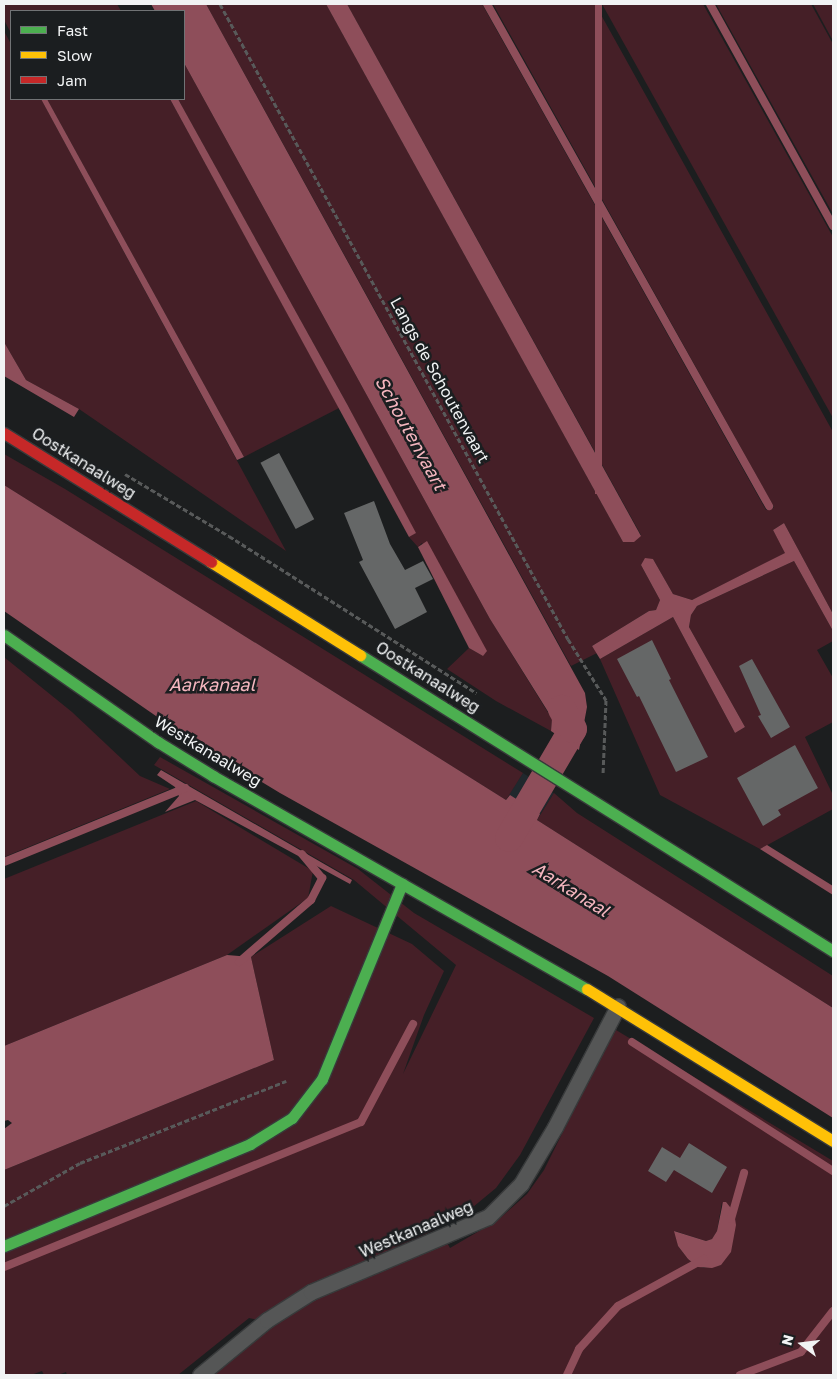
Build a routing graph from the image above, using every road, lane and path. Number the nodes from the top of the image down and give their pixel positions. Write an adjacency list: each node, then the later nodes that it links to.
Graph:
1 (220, 4): 6 (path, Langs de Schoutenvaart)
2 (4, 432): 8 (street, Oostkanaalweg)
3 (121, 472): 5 (path, Oostkanaalweg)
4 (4, 635): 7 (street, Westkanaalweg)
5 (484, 699)
6 (603, 774)
7 (402, 884): 9 (street, Westkanaalweg); 10 (street)
8 (833, 951)
9 (618, 1006): 11 (street, Westkanaalweg); 14 (lane, Westkanaalweg)
10 (324, 1073): 12 (path); 13 (street)
11 (833, 1141)
12 (4, 1206)
13 (4, 1246)
14 (200, 1375)

